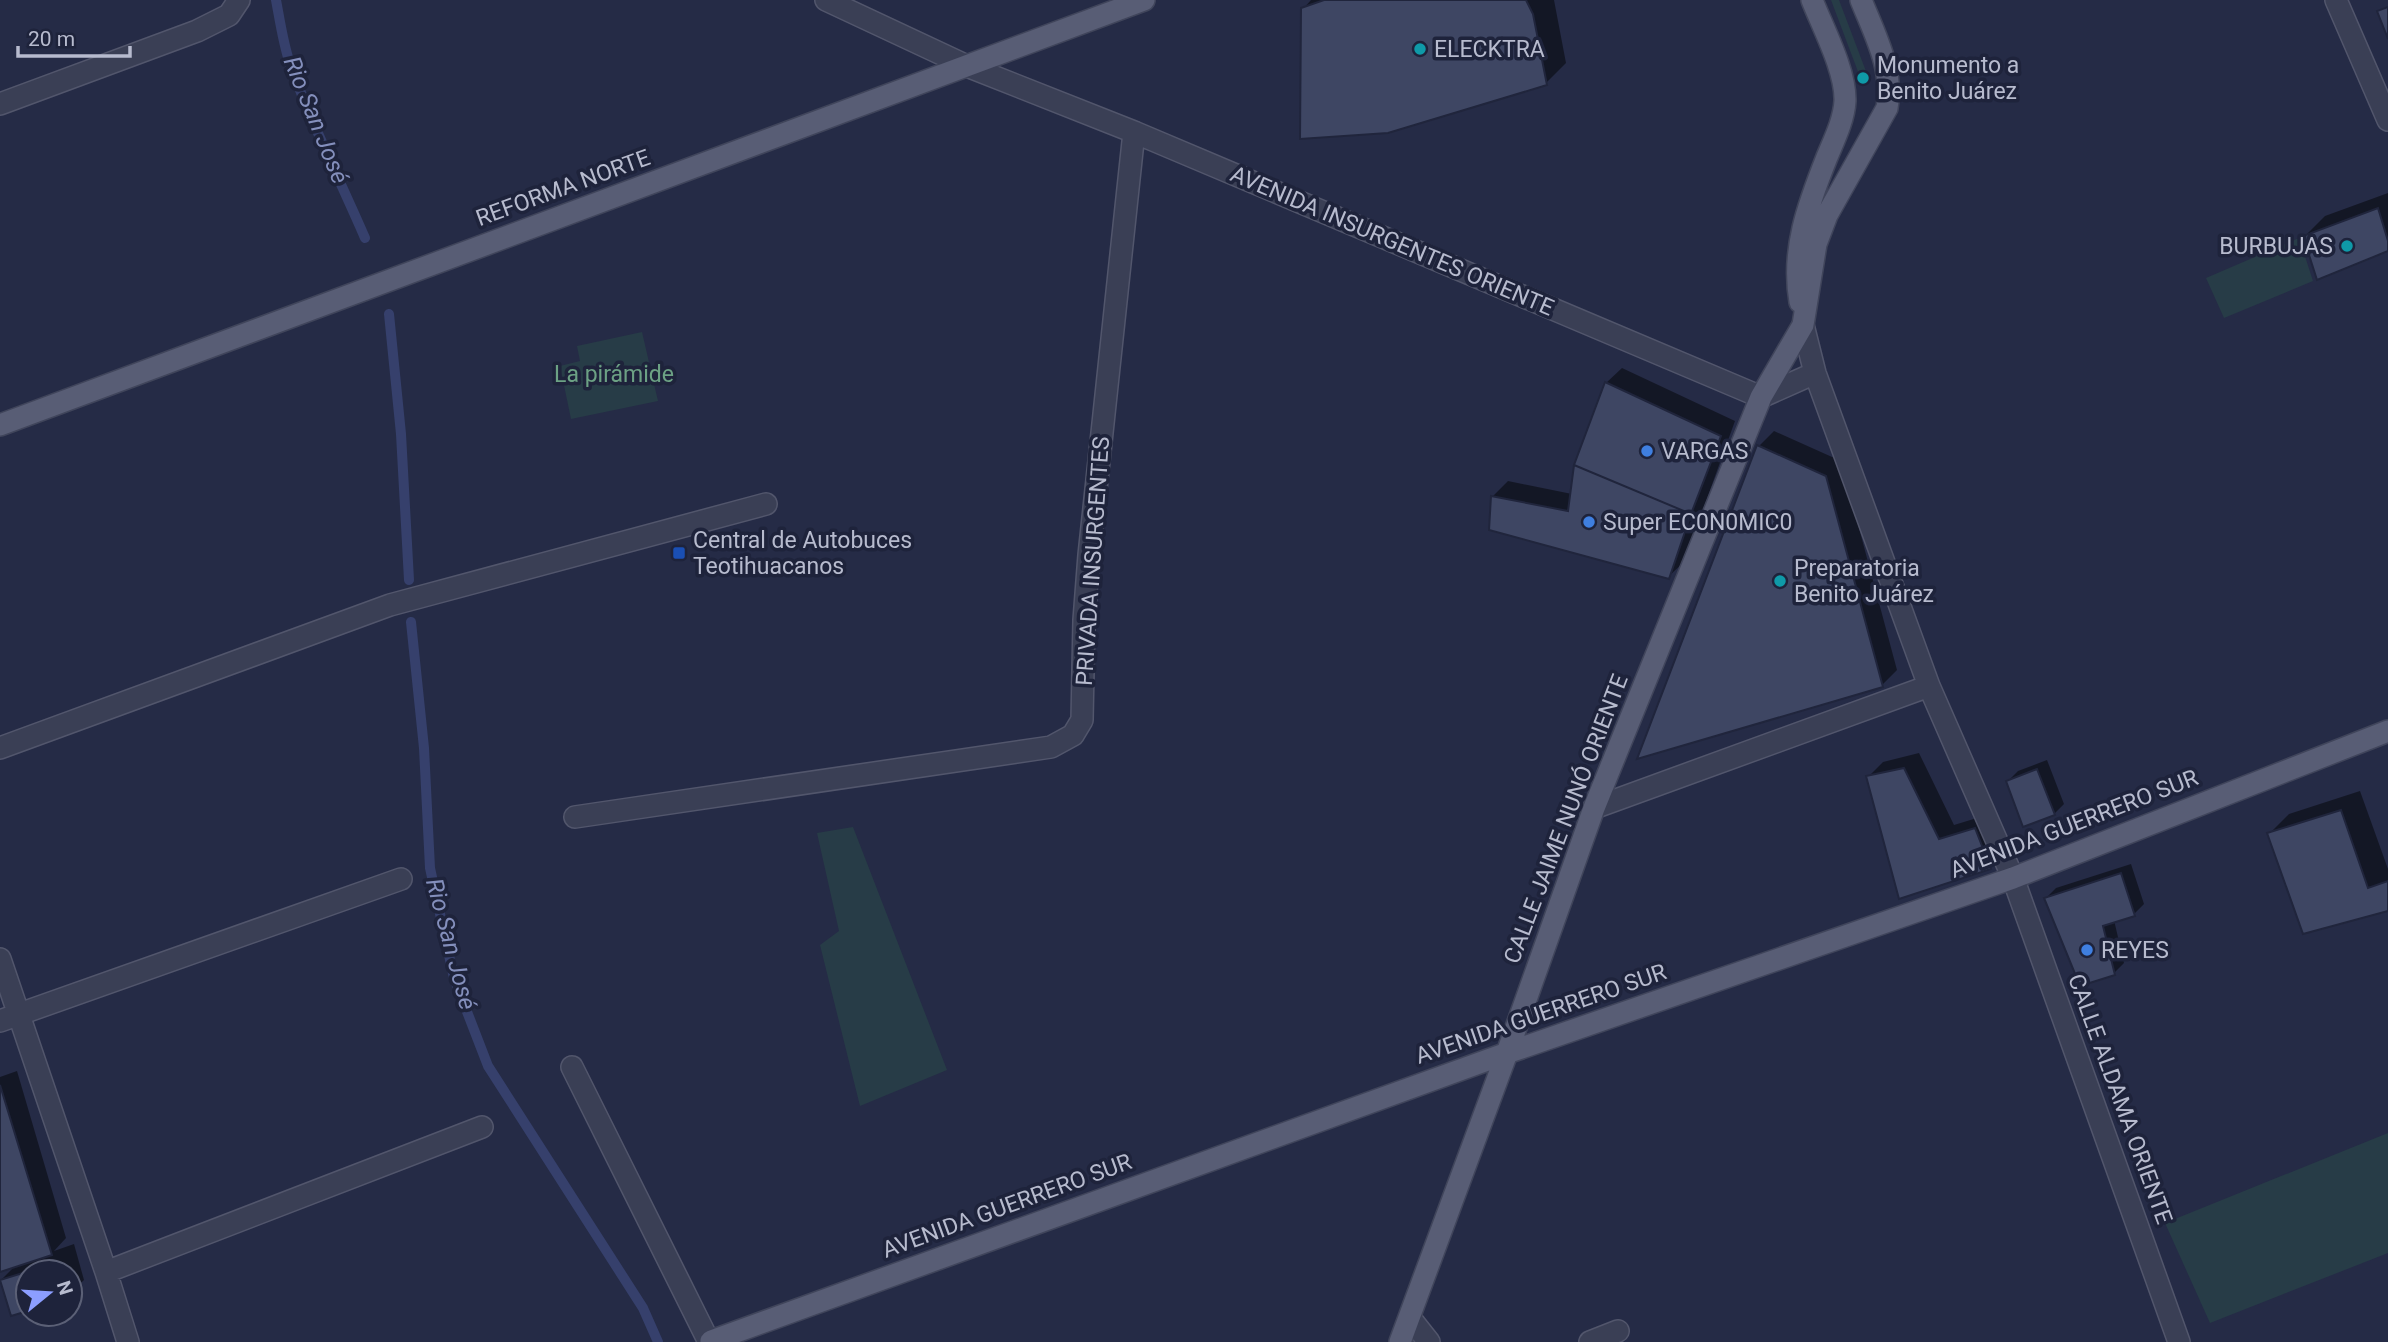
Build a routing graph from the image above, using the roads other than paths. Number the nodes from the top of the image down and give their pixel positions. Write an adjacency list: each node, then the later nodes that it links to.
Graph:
1 (239, 0): 8 (street)
2 (826, 0): 7 (street, AVENIDA INSURGENTES ORIENTE)
3 (1144, 0): 7 (main road, REFORMA NORTE)
4 (1812, 0): 11 (main road, CALLE ALDAMA ORIENTE)
5 (1861, 0): 11 (main road, CALLE ALDAMA ORIENTE)
6 (2336, 0): 9 (street)
7 (967, 66): 10 (street, AVENIDA INSURGENTES ORIENTE); 14 (main road, REFORMA NORTE)
8 (0, 104)
9 (2388, 121)
10 (1135, 132): 13 (street, AVENIDA INSURGENTES ORIENTE); 20 (street, PRIVADA INSURGENTES)
11 (1803, 325): 12 (street, CALLE ALDAMA ORIENTE); 13 (main road, CALLE JAIME NUNÓ ORIENTE)
12 (1815, 373): 13 (street); 16 (street, CALLE ALDAMA ORIENTE)
13 (1761, 397): 19 (main road, CALLE JAIME NUNÓ ORIENTE)
14 (0, 425)
15 (766, 505): 18 (street)
16 (1929, 685): 19 (street); 21 (street, CALLE ALDAMA ORIENTE)
17 (2388, 731): 21 (main road, AVENIDA GUERRERO SUR)
18 (0, 748)
19 (1594, 808): 25 (main road, CALLE JAIME NUNÓ ORIENTE)
20 (575, 817)
21 (2013, 878): 25 (main road, AVENIDA GUERRERO SUR); 36 (street, CALLE ALDAMA ORIENTE)
22 (401, 879): 24 (street)
23 (0, 959): 24 (street)
24 (9, 1018): 28 (street)
25 (1507, 1053): 29 (main road, CALLE JAIME NUNÓ ORIENTE); 32 (main road, AVENIDA GUERRERO SUR)
26 (572, 1067): 32 (street)
27 (482, 1127): 28 (street)
28 (106, 1272): 31 (street)
29 (1410, 1318): 33 (main road, CALLE JAIME NUNÓ ORIENTE); 34 (street)
30 (1618, 1331): 35 (street)
31 (128, 1342)
32 (710, 1342)
33 (1400, 1342)
34 (1429, 1342)
35 (1590, 1342)
36 (2179, 1342)

